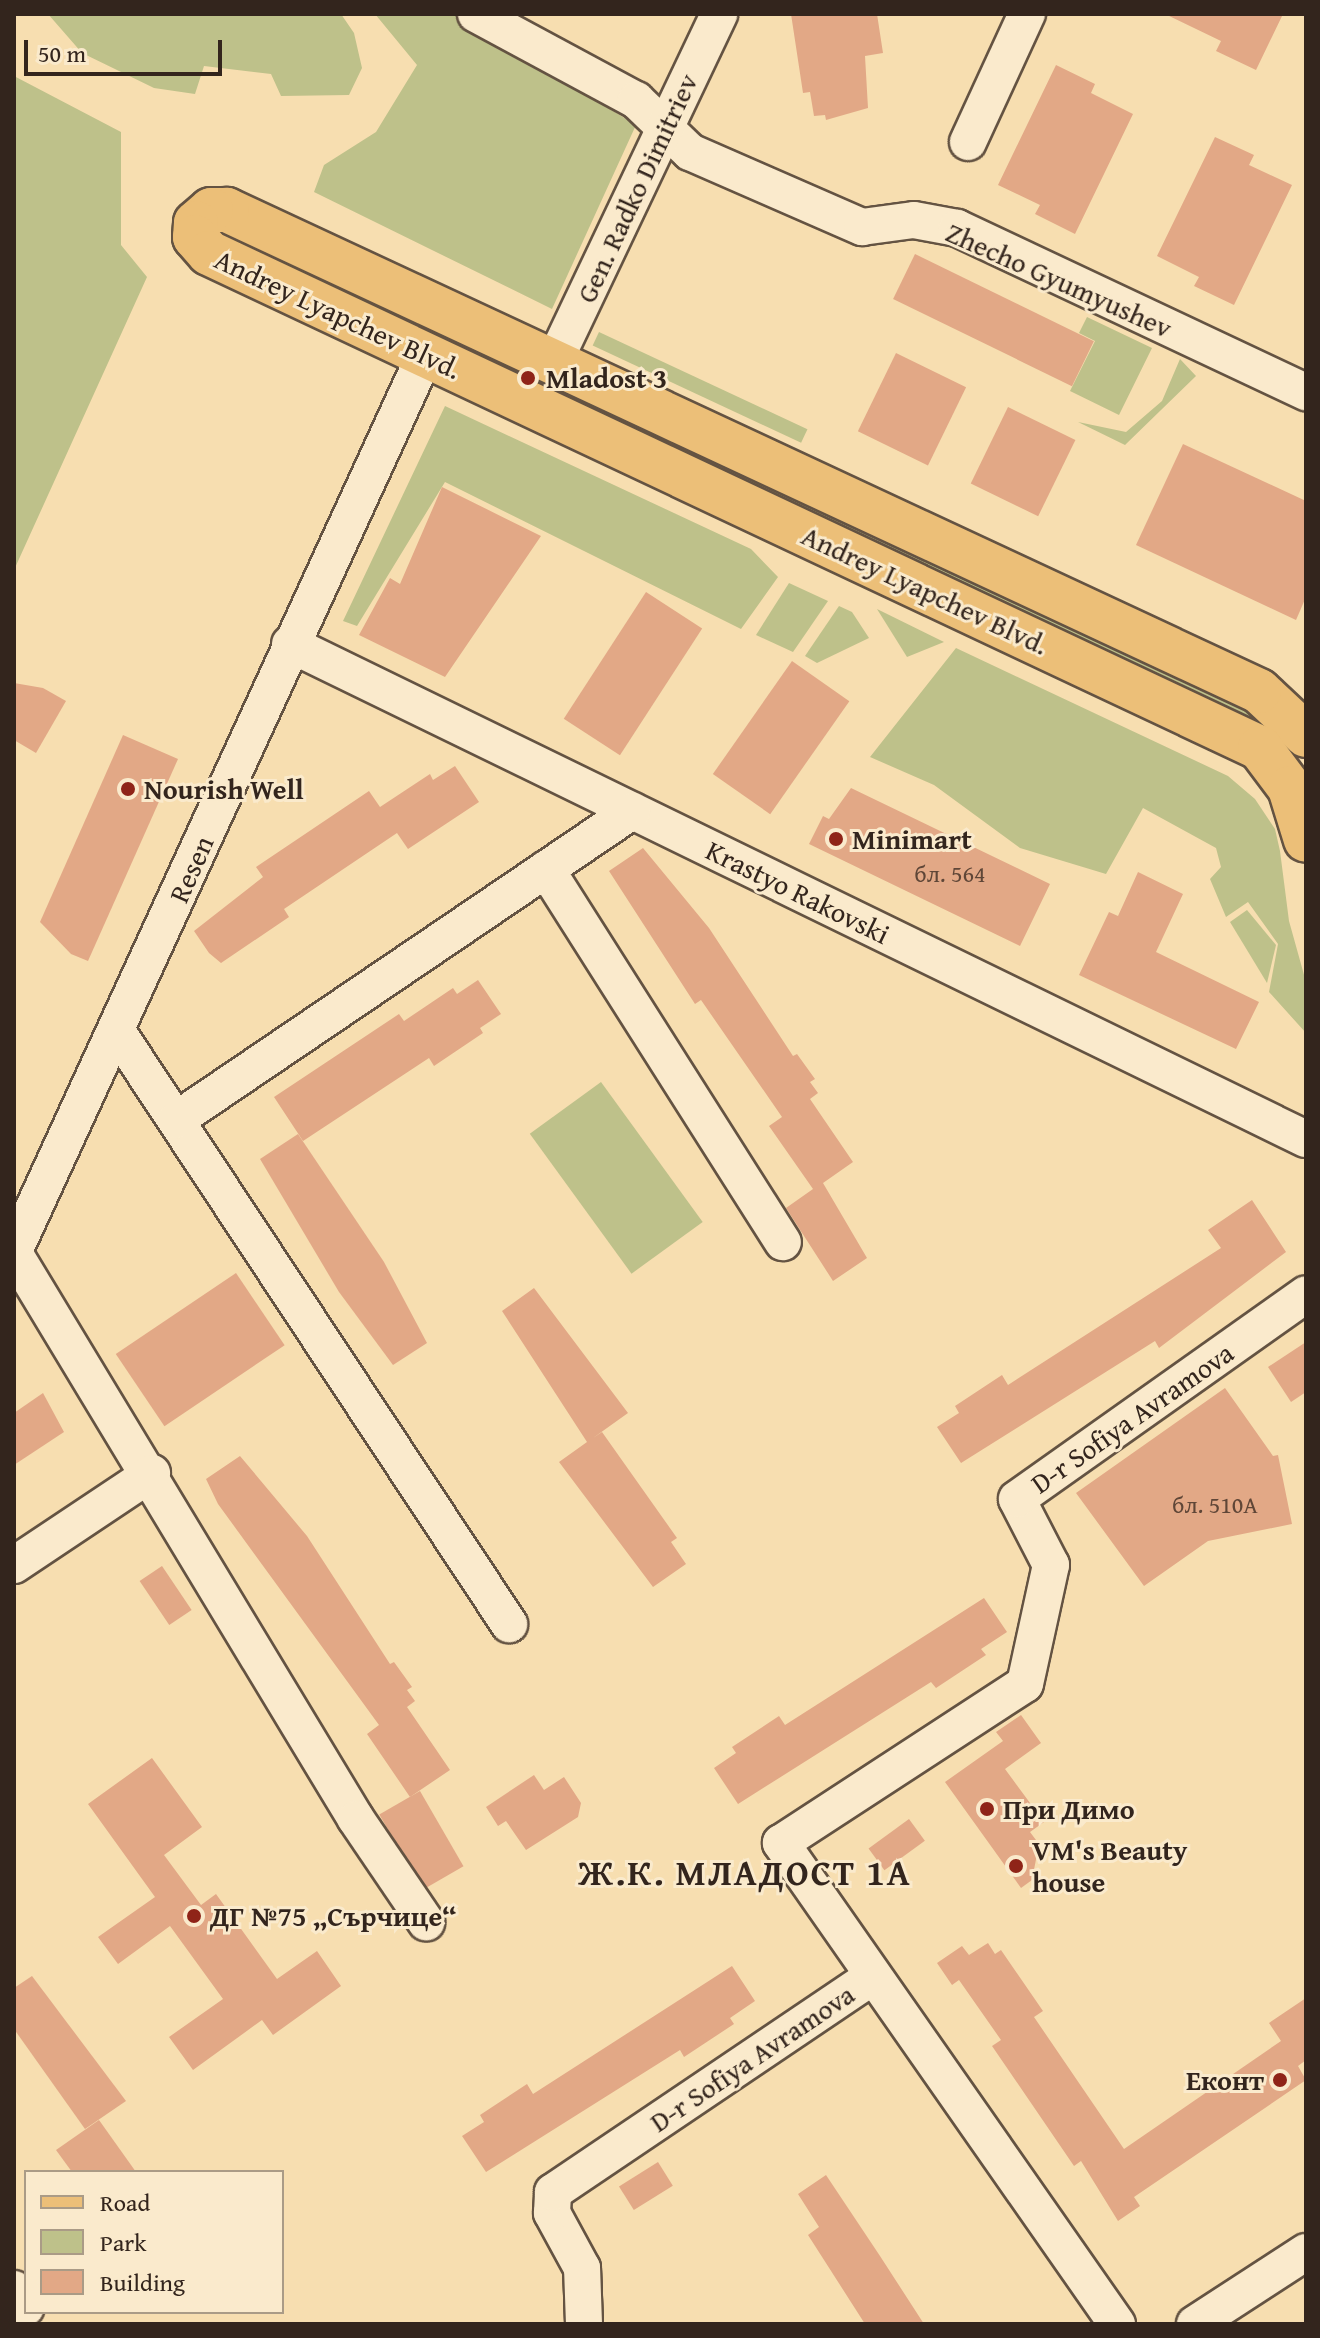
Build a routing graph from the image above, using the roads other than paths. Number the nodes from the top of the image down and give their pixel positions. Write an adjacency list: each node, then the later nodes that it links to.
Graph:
1 (476, 14): 4 (street, Zhecho Gyumyushev)
2 (719, 14): 4 (street, Gen. Radko Dimitriev)
3 (1027, 14): 5 (street)
4 (666, 127): 7 (street, Gen. Radko Dimitriev); 8 (street, Zhecho Gyumyushev)
5 (968, 142)
6 (425, 355): 7 (main road, Andrey Lyapchev Blvd.); 9 (street, Resen); 12 (main road, Andrey Lyapchev Blvd.)
7 (554, 362): 10 (main road, Andrey Lyapchev Blvd.)
8 (1306, 392)
9 (290, 644): 11 (street, Krastyo Rakovski); 14 (street, Resen)
10 (1306, 735)
11 (632, 811): 13 (street); 16 (street, Krastyo Rakovski)
12 (1306, 840)
13 (546, 869): 15 (street); 17 (street)
14 (118, 1033): 15 (street); 18 (street, Resen)
15 (176, 1120): 22 (street)
16 (1306, 1139)
17 (783, 1242)
18 (14, 1252): 20 (street)
19 (1306, 1294): 24 (street, D-r Sofiya Avramova)
20 (152, 1473): 21 (street); 23 (street)
21 (14, 1565)
22 (509, 1624)
23 (426, 1922)
24 (873, 1976): 26 (street, D-r Sofiya Avramova); 27 (street)
25 (1306, 2252): 28 (street)
26 (584, 2324)
27 (1117, 2324)
28 (1195, 2324)

